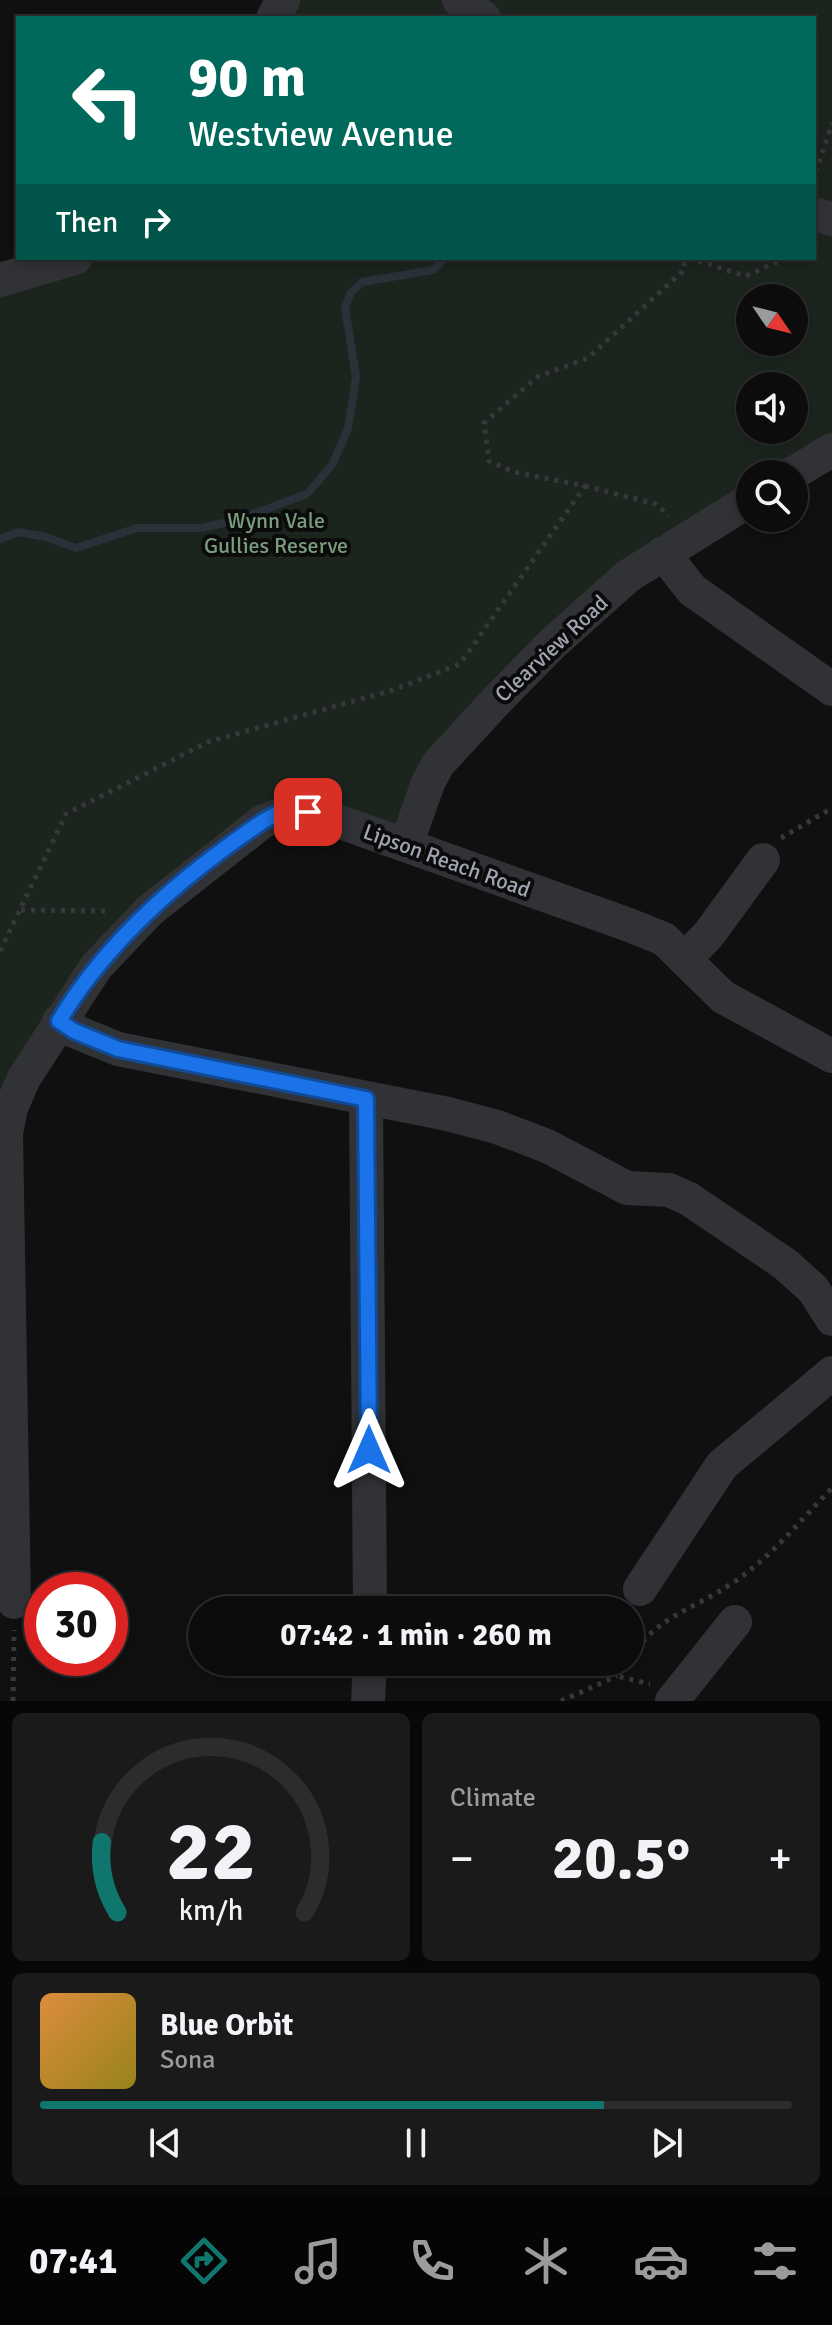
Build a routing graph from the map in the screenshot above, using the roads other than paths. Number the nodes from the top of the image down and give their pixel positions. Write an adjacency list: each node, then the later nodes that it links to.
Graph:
1 (459, 0): 2 (street)
2 (481, 16)
3 (66, 260): 4 (street)
4 (0, 280)
5 (832, 450): 6 (street)
6 (808, 464)
7 (736, 508): 8 (street, Clearview Road)
8 (676, 544): 9 (street); 10 (street, Clearview Road)
9 (832, 689)
10 (406, 845): 12 (street, Lipson Reach Road); 13 (street, Lipson Reach Road)
11 (768, 852): 12 (street)
12 (685, 959): 14 (street, Lipson Reach Road)
13 (59, 1021): 15 (street); 20 (street, Lipson Reach Road)
14 (832, 1056)
15 (366, 1099): 16 (street); 19 (street)
16 (832, 1319)
17 (832, 1373): 18 (street)
18 (640, 1589)
19 (370, 1596)
20 (14, 1602)
21 (735, 1622): 23 (street)
22 (369, 1676): 24 (street)
23 (666, 1694)
24 (368, 1701)

